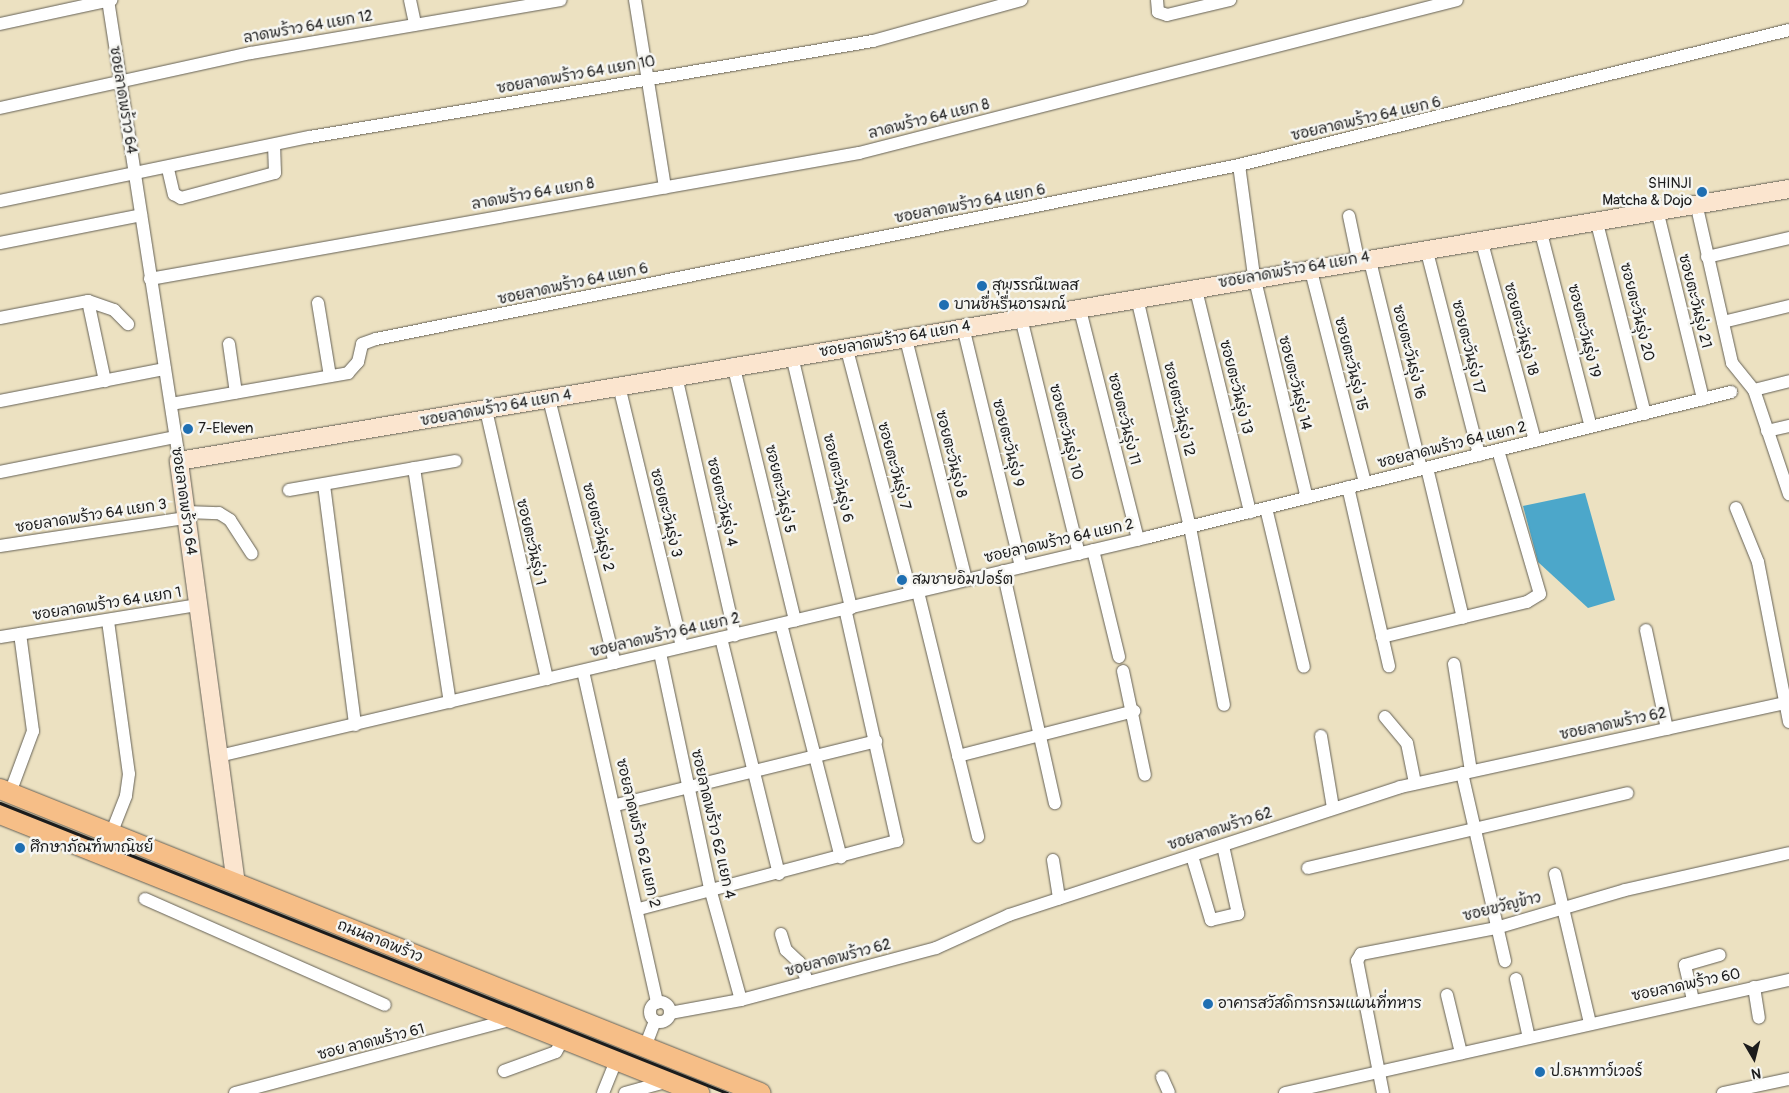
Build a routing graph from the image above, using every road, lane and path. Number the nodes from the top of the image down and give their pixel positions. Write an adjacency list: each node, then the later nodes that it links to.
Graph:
1 (109, 0): 9 (street); 13 (street, ซอยลาดพร้าว 64)
2 (410, 0): 10 (street)
3 (561, 0): 10 (street, ลาดพร้าว 64 แยก 12)
4 (634, 0): 12 (street)
5 (1020, 0): 12 (street, ซอยลาดพร้าว 64 แยก 10)
6 (1156, 0): 7 (street)
7 (1230, 0)
8 (1457, 0): 19 (street, ลาดพร้าว 64 แยก 8)
9 (0, 24)
10 (414, 24): 13 (street, ลาดพร้าว 64 แยก 12)
11 (1789, 30): 16 (street, ซอยลาดพร้าว 64 แยก 6)
12 (648, 79): 15 (street, ซอยลาดพร้าว 64 แยก 10); 19 (street)
13 (120, 81): 14 (street, ลาดพร้าว 64 แยก 12); 18 (street, ซอยลาดพร้าว 64)
14 (0, 108)
15 (274, 145): 17 (street, ซอยลาดพร้าว 64 แยก 10); 17 (street)
16 (1240, 166): 35 (street, ซอยตะวันรุ่ง 14); 54 (street, ซอยลาดพร้าว 64 แยก 6)
17 (168, 169): 18 (street, ซอยลาดพร้าว 64 แยก 10)
18 (135, 176): 21 (street, ซอยลาดพร้าว 64 แยก 10); 24 (street, ซอยลาดพร้าว 64)
19 (665, 188): 36 (street, ลาดพร้าว 64 แยก 8)
20 (1789, 189): 22 (street, ซอยลาดพร้าว 64 แยก 4)
21 (0, 201)
22 (1696, 203): 23 (street, ซอยลาดพร้าว 64 แยก 4); 32 (street)
23 (1657, 210): 26 (street, ซอยลาดพร้าว 64 แยก 4); 63 (street, ซอยตะวันรุ่ง 21)
24 (141, 215): 30 (street); 36 (street, ซอยลาดพร้าว 64)
25 (1349, 216): 33 (street, ซอยตะวันรุ่ง 16)
26 (1596, 219): 27 (street, ซอยลาดพร้าว 64 แยก 4); 67 (street, ซอยตะวันรุ่ง 20)
27 (1542, 236): 29 (street, ซอยลาดพร้าว 64 แยก 4); 69 (street, ซอยตะวันรุ่ง 19)
28 (1789, 238): 32 (street)
29 (1481, 239): 31 (street, ซอยลาดพร้าว 64 แยก 4); 72 (street, ซอยตะวันรุ่ง 18)
30 (0, 243)
31 (1426, 248): 33 (street, ซอยลาดพร้าว 64 แยก 4); 74 (street, ซอยตะวันรุ่ง 17)
32 (1707, 257): 45 (street)
33 (1363, 258): 34 (street, ซอยลาดพร้าว 64 แยก 4); 78 (street, ซอยตะวันรุ่ง 16)
34 (1310, 267): 35 (street, ซอยลาดพร้าว 64 แยก 4); 80 (street, ซอยตะวันรุ่ง 15)
35 (1254, 276): 37 (street, ซอยลาดพร้าว 64 แยก 4); 85 (street, ซอยตะวันรุ่ง 14)
36 (150, 279): 53 (street, ซอยลาดพร้าว 64)
37 (1195, 286): 38 (street, ซอยลาดพร้าว 64 แยก 4); 88 (street, ซอยตะวันรุ่ง 13)
38 (1136, 298): 41 (street, ซอยลาดพร้าว 64 แยก 4); 90 (street, ซอยตะวันรุ่ง 12)
39 (88, 301): 43 (street); 46 (street); 56 (street)
40 (318, 303): 54 (street)
41 (1079, 306): 44 (street, ซอยลาดพร้าว 64 แยก 4); 91 (street, ซอยตะวันรุ่ง 11)
42 (1789, 306): 45 (street)
43 (0, 318)
44 (1021, 318): 47 (street, ซอยลาดพร้าว 64 แยก 4); 95 (street, ซอยตะวันรุ่ง 10)
45 (1723, 322): 59 (street)
46 (128, 324)
47 (964, 327): 48 (street, ซอยลาดพร้าว 64 แยก 4); 96 (street, ซอยตะวันรุ่ง 9)
48 (905, 335): 50 (street, ซอยลาดพร้าว 64 แยก 4); 98 (street, ซอยตะวันรุ่ง 8)
49 (229, 344): 61 (street)
50 (846, 346): 51 (street, ซอยลาดพร้าว 64 แยก 4); 99 (street, ซอยตะวันรุ่ง 7)
51 (792, 356): 52 (street, ซอยลาดพร้าว 64 แยก 4); 101 (street, ซอยตะวันรุ่ง 6)
52 (733, 364): 55 (street, ซอยลาดพร้าว 64 แยก 4); 104 (street, ซอยตะวันรุ่ง 5)
53 (165, 369): 56 (street); 65 (street, ซอยลาดพร้าว 64)
54 (330, 376): 61 (street, ซอยลาดพร้าว 64 แยก 6)
55 (676, 376): 58 (street, ซอยลาดพร้าว 64 แยก 4); 108 (street, ซอยตะวันรุ่ง 4)
56 (105, 381): 64 (street)
57 (1789, 381): 59 (street)
58 (619, 386): 62 (street, ซอยลาดพร้าว 64 แยก 4); 112 (street, ซอยตะวันรุ่ง 3)
59 (1754, 390): 70 (street)
60 (1730, 392): 63 (street, ซอยลาดพร้าว 64 แยก 2)
61 (236, 393): 65 (street, ซอยลาดพร้าว 64 แยก 6)
62 (549, 398): 66 (street, ซอยลาดพร้าว 64 แยก 4); 115 (street, ซอยตะวันรุ่ง 2)
63 (1703, 399): 67 (street, ซอยลาดพร้าว 64 แยก 2)
64 (0, 401)
65 (171, 404): 71 (street, ซอยลาดพร้าว 64)
66 (486, 410): 75 (street, ซอยลาดพร้าว 64 แยก 4); 121 (street, ซอยตะวันรุ่ง 1)
67 (1645, 414): 69 (street, ซอยลาดพร้าว 64 แยก 2)
68 (1789, 426): 70 (street)
69 (1591, 427): 72 (street, ซอยลาดพร้าว 64 แยก 2)
70 (1768, 431): 84 (street)
71 (175, 437): 75 (street, ซอยลาดพร้าว 64); 79 (street)
72 (1535, 441): 73 (street, ซอยลาดพร้าว 64 แยก 2)
73 (1498, 450): 74 (street, ซอยลาดพร้าว 64 แยก 2); 102 (street)
74 (1479, 455): 78 (street, ซอยลาดพร้าว 64 แยก 2)
75 (179, 461): 89 (street, ซอยลาดพร้าว 64)
76 (456, 462): 77 (street)
77 (414, 468): 81 (street); 122 (street)
78 (1424, 469): 80 (street, ซอยลาดพร้าว 64 แยก 2); 102 (street, ซอยตะวันรุ่ง 16)
79 (0, 472)
80 (1365, 483): 82 (street, ซอยลาดพร้าว 64 แยก 2)
81 (324, 485): 83 (street); 128 (street)
82 (1348, 487): 85 (street, ซอยลาดพร้าว 64 แยก 2); 110 (street)
83 (289, 490)
84 (1789, 494)
85 (1306, 498): 86 (street, ซอยลาดพร้าว 64 แยก 2)
86 (1266, 508): 88 (street, ซอยลาดพร้าว 64 แยก 2); 118 (street)
87 (1736, 508): 123 (street)
88 (1250, 512): 90 (street, ซอยลาดพร้าว 64 แยก 2)
89 (186, 515): 92 (street, ซอยลาดพร้าว 64 แยก 3); 94 (street, ซอยลาดพร้าว 64 แยก 3); 100 (street, ซอยลาดพร้าว 64)
90 (1190, 527): 91 (street, ซอยลาดพร้าว 64 แยก 2); 124 (street, ซอยตะวันรุ่ง 12)
91 (1138, 540): 93 (street, ซอยลาดพร้าว 64 แยก 2)
92 (0, 546)
93 (1093, 550): 95 (street, ซอยลาดพร้าว 64 แยก 2); 114 (street)
94 (252, 554)
95 (1079, 554): 96 (street, ซอยลาดพร้าว 64 แยก 2)
96 (1021, 567): 97 (street, ซอยลาดพร้าว 64 แยก 2)
97 (1003, 572): 98 (street, ซอยลาดพร้าว 64 แยก 2); 131 (street)
98 (966, 580): 99 (street, ซอยลาดพร้าว 64 แยก 2)
99 (914, 592): 101 (street, ซอยลาดพร้าว 64 แยก 2); 135 (street, ซอยตะวันรุ่ง 7)
100 (198, 605): 103 (street, ซอยลาดพร้าว 64 แยก 1); 134 (street, ซอยลาดพร้าว 64)
101 (848, 608): 104 (street, ซอยลาดพร้าว 64 แยก 2); 132 (street, ซอยตะวันรุ่ง 6)
102 (1463, 618): 110 (street)
103 (108, 621): 107 (street, ซอยลาดพร้าว 64 แยก 1); 148 (street)
104 (794, 621): 105 (street, ซอยลาดพร้าว 64 แยก 2)
105 (781, 624): 108 (street, ซอยลาดพร้าว 64 แยก 2); 133 (street)
106 (1646, 630): 129 (street)
107 (20, 634): 109 (street, ซอยลาดพร้าว 64 แยก 1); 141 (street)
108 (735, 635): 111 (street, ซอยลาดพร้าว 64 แยก 2)
109 (0, 637)
110 (1382, 637): 117 (street)
111 (721, 638): 112 (street, ซอยลาดพร้าว 64 แยก 2); 136 (street)
112 (682, 648): 113 (street, ซอยลาดพร้าว 64 แยก 2)
113 (660, 653): 115 (street, ซอยลาดพร้าว 64 แยก 2); 140 (street, ซอยลาดพร้าว 62 แยก 4)
114 (1119, 657)
115 (615, 663): 119 (street, ซอยลาดพร้าว 64 แยก 2)
116 (1454, 664): 137 (street)
117 (1389, 666)
118 (1304, 667)
119 (583, 671): 121 (street, ซอยลาดพร้าว 64 แยก 2); 144 (street, ซอยลาดพร้าว 62 แยก 2)
120 (1124, 671): 125 (street)
121 (547, 679): 122 (street, ซอยลาดพร้าว 64 แยก 2)
122 (450, 702): 128 (street, ซอยลาดพร้าว 64 แยก 2)
123 (1788, 702): 127 (street); 129 (street, ซอยลาดพร้าว 62)
124 (1224, 705)
125 (1134, 712): 131 (street); 138 (street)
126 (1385, 717): 139 (street)
127 (1789, 722)
128 (355, 725): 134 (street, ซอยลาดพร้าว 64 แยก 2)
129 (1667, 729): 137 (street, ซอยลาดพร้าว 62)
130 (1321, 736): 145 (street)
131 (1040, 737): 135 (street); 143 (street)
132 (876, 740): 133 (street); 153 (street, ซอยตะวันรุ่ง 6)
133 (815, 755): 136 (street); 153 (street)
134 (219, 756): 158 (street, ซอยลาดพร้าว 64)
135 (958, 756): 149 (street, ซอยตะวันรุ่ง 7)
136 (754, 770): 140 (street); 156 (street)
137 (1466, 772): 139 (street, ซอยลาดพร้าว 62); 147 (street)
138 (1145, 774)
139 (1415, 783): 145 (street, ซอยลาดพร้าว 62)
140 (687, 787): 144 (street); 159 (street, ซอยลาดพร้าว 62 แยก 4)
141 (5, 791): 148 (main road, ถนนลาดพร้าว)
142 (1627, 793): 147 (street)
143 (1055, 803)
144 (616, 805): 164 (street, ซอยลาดพร้าว 62 แยก 2)
145 (1332, 808): 150 (street, ซอยลาดพร้าว 62)
146 (0, 814): 162 (main road, ถนนลาดพร้าว)
147 (1474, 827): 155 (street); 165 (street)
148 (111, 834): 158 (main road, ถนนลาดพร้าว)
149 (978, 837)
150 (1223, 846): 152 (street, ซอยลาดพร้าว 62); 152 (street)
151 (1789, 853): 163 (street, ซอยขวัญข้าว)
152 (1192, 856): 160 (street, ซอยลาดพร้าว 62)
153 (841, 857): 156 (street)
154 (1053, 860): 160 (street)
155 (1308, 868)
156 (779, 874): 159 (street)
157 (1555, 874): 163 (street)
158 (236, 884): 162 (main road); 185 (main road, ถนนลาดพร้าว)
159 (711, 892): 164 (street); 174 (street, ซอยลาดพร้าว 62 แยก 4)
160 (1060, 898): 171 (street, ซอยลาดพร้าว 62)
161 (145, 899): 177 (street)
162 (229, 905): 180 (main road, ถนนลาดพร้าว)
163 (1562, 908): 165 (street, ซอยขวัญข้าว); 182 (street)
164 (640, 909): 176 (street, ซอยลาดพร้าว 62 แยก 2)
165 (1496, 928): 168 (street); 189 (street, ซอยขวัญข้าว)
166 (781, 934): 171 (street)
167 (1720, 955): 175 (street)
168 (1505, 961)
169 (1516, 979): 183 (street)
170 (1789, 980): 172 (street, ซอยลาดพร้าว 60)
171 (808, 982): 174 (street, ซอยลาดพร้าว 62)
172 (1754, 987): 175 (street, ซอยลาดพร้าว 60); 179 (street)
173 (1447, 995): 186 (street)
174 (741, 1000): 178 (street, ซอยลาดพร้าว 62)
175 (1693, 1000): 182 (street, ซอยลาดพร้าว 60)
176 (657, 1003): 178 (street); 181 (street)
177 (385, 1005)
178 (670, 1013): 181 (street, ซอยลาดพร้าว 62)
179 (1759, 1018)
180 (513, 1019): 184 (main road, ถนนลาดพร้าว); 193 (street, ซอย ลาดพร้าว 61)
181 (655, 1021): 185 (street)
182 (1590, 1023): 183 (street, ซอยลาดพร้าว 60)
183 (1529, 1038): 186 (street, ซอยลาดพร้าว 60)
184 (563, 1039): 187 (main road, ถนนลาดพร้าว); 188 (street)
185 (645, 1047): 197 (main road, ถนนลาดพร้าว)
186 (1461, 1053): 189 (street, ซอยลาดพร้าว 60)
187 (616, 1060): 192 (main road, ถนนลาดพร้าว); 194 (street)
188 (504, 1070)
189 (1379, 1071): 199 (street, ซอยลาดพร้าว 60); 200 (street, ซอยขวัญข้าว)
190 (1162, 1077): 198 (street)
191 (1789, 1078): 201 (street)
192 (669, 1081): 195 (street); 196 (main road, ถนนลาดพร้าว)
193 (235, 1093)
194 (603, 1093)
195 (625, 1093)
196 (699, 1093)
197 (760, 1093)
198 (1169, 1093)
199 (1285, 1093)
200 (1383, 1093)
201 (1723, 1093)

